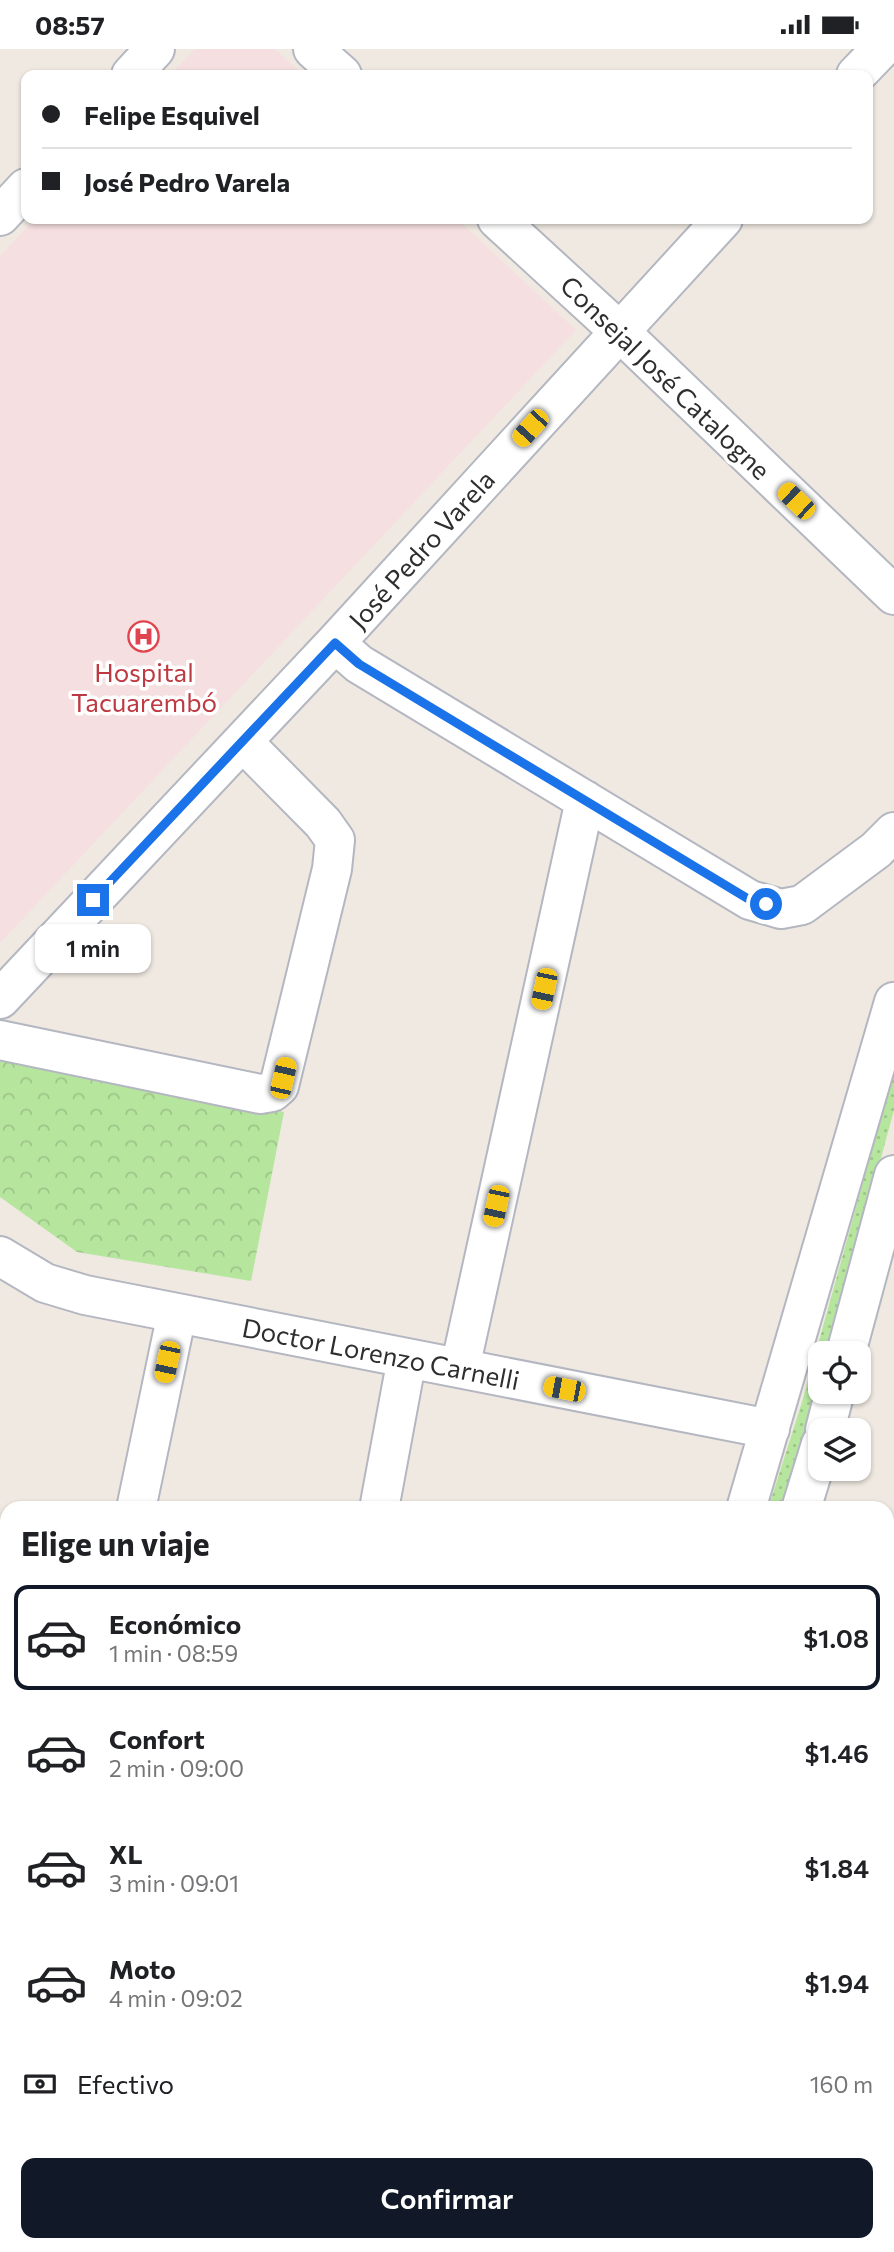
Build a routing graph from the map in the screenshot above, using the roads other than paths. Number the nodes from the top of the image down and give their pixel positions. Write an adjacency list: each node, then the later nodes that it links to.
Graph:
1 (155, 49): 4 (street)
2 (313, 49): 5 (street)
3 (881, 49): 6 (street)
4 (136, 70)
5 (336, 70)
6 (861, 70)
7 (21, 193): 8 (street)
8 (0, 216)
9 (502, 224): 11 (street, Consejal José Catalogne)
10 (718, 224): 11 (street, José Pedro Varela)
11 (619, 331): 12 (street, Consejal José Catalogne); 13 (street, José Pedro Varela)
12 (894, 595)
13 (335, 643): 14 (street, José Pedro Varela); 15 (street)
14 (243, 742): 17 (street, José Pedro Varela); 19 (street)
15 (585, 800): 16 (street); 25 (street)
16 (894, 832)
17 (0, 999)
18 (894, 1002): 26 (street)
19 (0, 1040)
20 (894, 1175): 23 (street)
21 (0, 1256): 22 (street, Doctor Lorenzo Carnelli)
22 (177, 1313): 24 (street, Doctor Lorenzo Carnelli); 28 (street)
23 (849, 1341)
24 (407, 1358): 25 (street, Doctor Lorenzo Carnelli); 29 (street)
25 (460, 1369): 26 (street, Doctor Lorenzo Carnelli)
26 (771, 1429): 30 (street)
27 (810, 1481): 31 (street)
28 (138, 1501)
29 (380, 1501)
30 (748, 1501)
31 (804, 1501)

